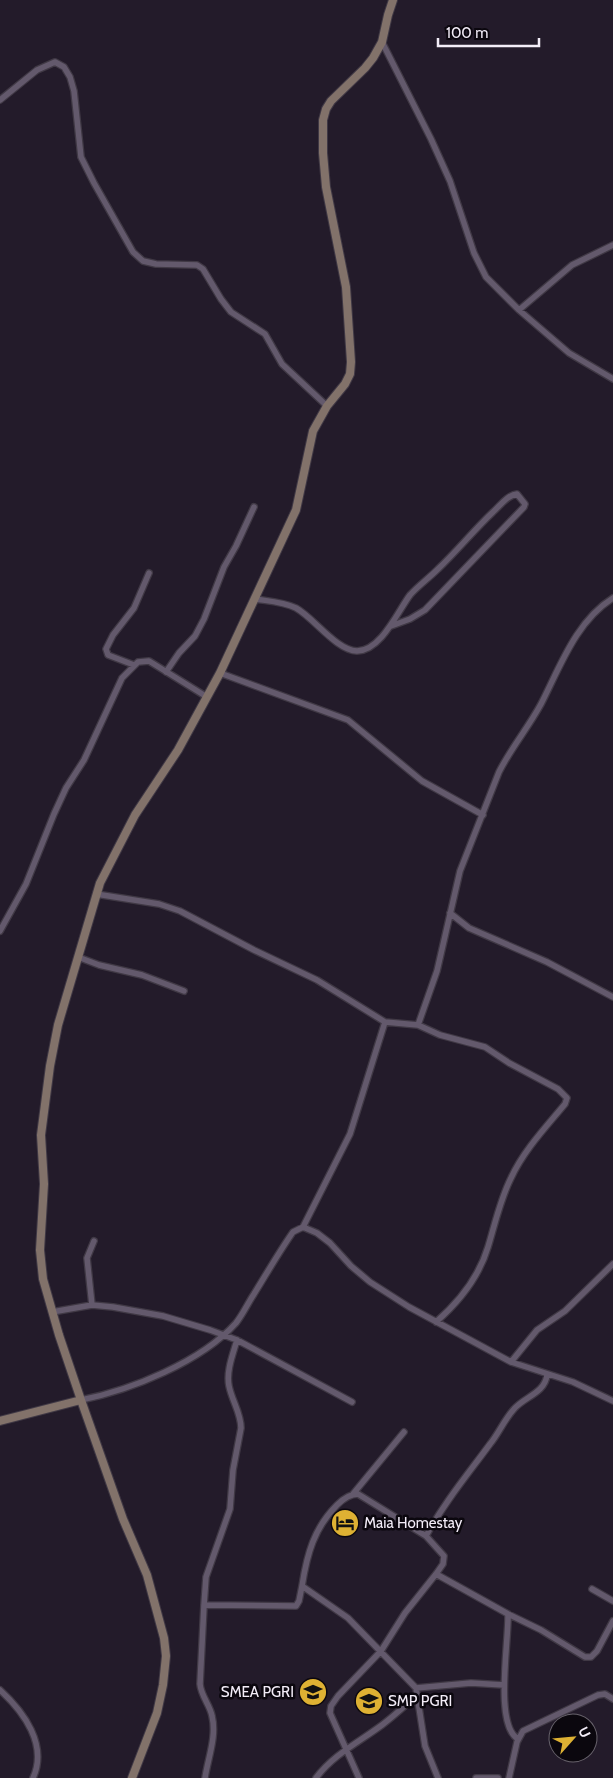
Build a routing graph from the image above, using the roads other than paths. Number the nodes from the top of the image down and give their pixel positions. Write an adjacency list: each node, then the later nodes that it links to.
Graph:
1 (393, 0): 2 (street)
2 (382, 42): 5 (street); 7 (street)
3 (0, 100): 7 (street)
4 (613, 245): 5 (street)
5 (519, 310): 6 (street)
6 (613, 379)
7 (327, 406): 11 (street)
8 (254, 507): 14 (street)
9 (148, 573): 13 (street)
10 (613, 598): 17 (street)
11 (255, 599): 12 (street); 15 (street)
12 (391, 626): 12 (street)
13 (134, 665): 14 (street); 20 (street)
14 (166, 672): 16 (street)
15 (220, 673): 16 (street); 17 (street)
16 (207, 697): 18 (street)
17 (483, 815): 19 (street)
18 (96, 894): 21 (street); 24 (street)
19 (450, 913): 23 (street); 25 (street)
20 (0, 931)
21 (78, 957): 22 (street); 30 (street)
22 (184, 991)
23 (613, 997)
24 (385, 1022): 25 (street); 26 (street)
25 (418, 1025): 31 (street)
26 (304, 1227): 31 (street); 32 (street)
27 (94, 1241): 29 (street)
28 (613, 1264): 34 (street)
29 (92, 1305): 30 (street); 32 (street)
30 (52, 1312): 36 (street)
31 (436, 1322): 34 (street)
32 (224, 1335): 33 (street); 36 (street)
33 (237, 1340): 38 (street); 47 (street)
34 (511, 1362): 35 (street)
35 (547, 1375): 37 (street); 42 (street)
36 (81, 1400): 39 (street); 59 (street)
37 (613, 1401)
38 (352, 1402)
39 (0, 1421)
40 (404, 1432): 41 (street)
41 (353, 1494): 42 (street); 44 (street)
42 (426, 1536): 43 (street)
43 (436, 1574): 48 (street); 50 (street)
44 (302, 1586): 47 (street); 50 (street)
45 (592, 1589): 46 (street)
46 (613, 1601)
47 (204, 1605): 60 (street)
48 (508, 1614): 49 (street); 51 (street)
49 (613, 1621)
50 (382, 1651): 52 (street); 57 (street)
51 (504, 1685): 52 (street); 56 (street)
52 (416, 1688): 54 (street)
53 (0, 1690): 58 (street)
54 (417, 1695): 57 (street); 63 (street)
55 (613, 1699): 56 (street)
56 (518, 1739): 66 (street)
57 (346, 1749): 61 (street); 62 (street)
58 (33, 1778)
59 (132, 1778)
60 (205, 1778)
61 (316, 1778)
62 (360, 1778)
63 (438, 1778)
64 (476, 1778): 65 (street)
65 (498, 1778)
66 (509, 1778)

